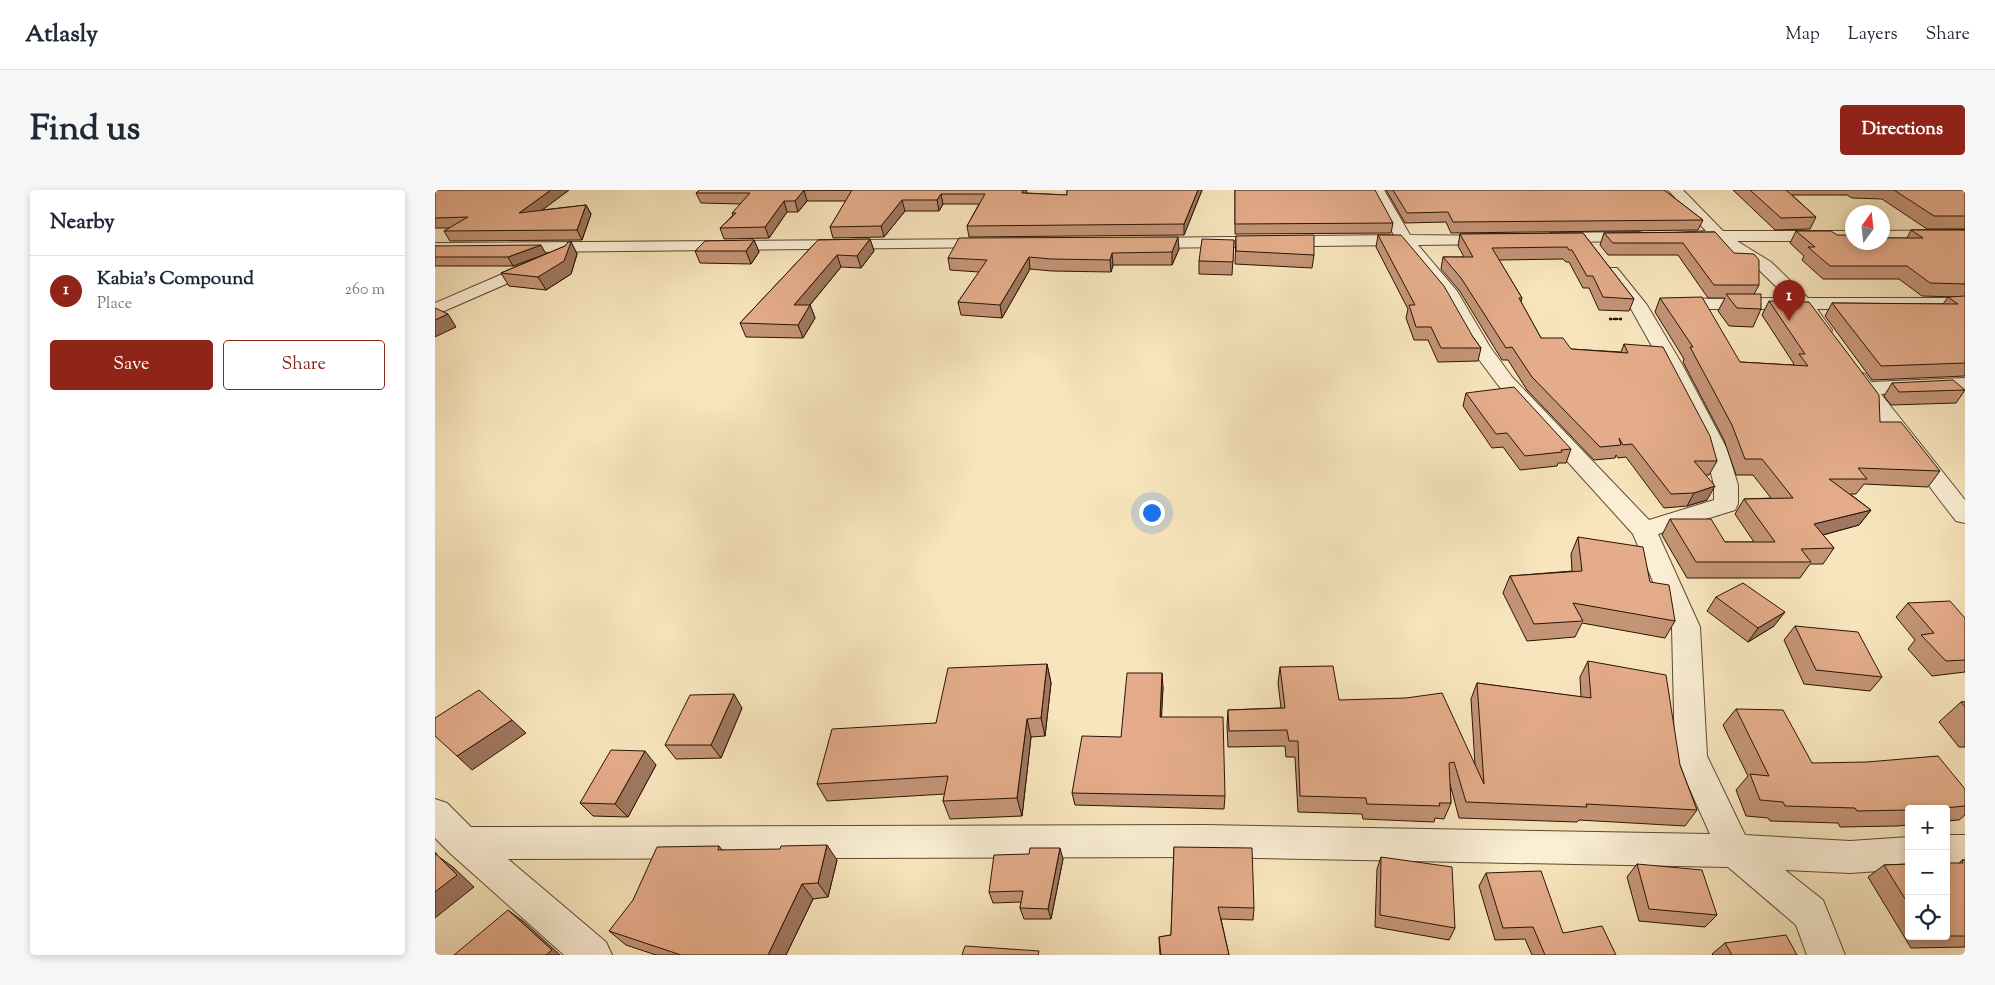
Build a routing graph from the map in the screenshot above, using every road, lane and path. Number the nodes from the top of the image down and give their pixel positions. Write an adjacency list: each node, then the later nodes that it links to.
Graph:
1 (1377, 190): 12 (street)
2 (1675, 190): 5 (street)
3 (1965, 235): 7 (street)
4 (1671, 236): 5 (street)
5 (1719, 236): 6 (street); 17 (street)
6 (1845, 236)
7 (1890, 236)
8 (1651, 237): 11 (street)
9 (1514, 238): 12 (street)
10 (1534, 238): 11 (street)
11 (1583, 238): 19 (street)
12 (1405, 240): 13 (street); 26 (street)
13 (1128, 243)
14 (1009, 244): 16 (street)
15 (435, 248): 16 (street)
16 (581, 248): 20 (street)
17 (1803, 303): 18 (street); 19 (street); 21 (street)
18 (1965, 303)
19 (1637, 305): 26 (street)
20 (435, 310)
21 (1831, 342)
22 (1848, 365): 24 (street)
23 (1965, 384): 24 (street)
24 (1865, 388): 25 (street)
25 (1960, 504)
26 (1644, 530): 29 (street)
27 (435, 814): 28 (street)
28 (463, 843): 29 (street); 33 (street)
29 (1735, 851): 32 (street); 34 (street)
30 (1950, 851): 31 (street)
31 (1965, 851)
32 (1905, 852)
33 (593, 955)
34 (1826, 955)

